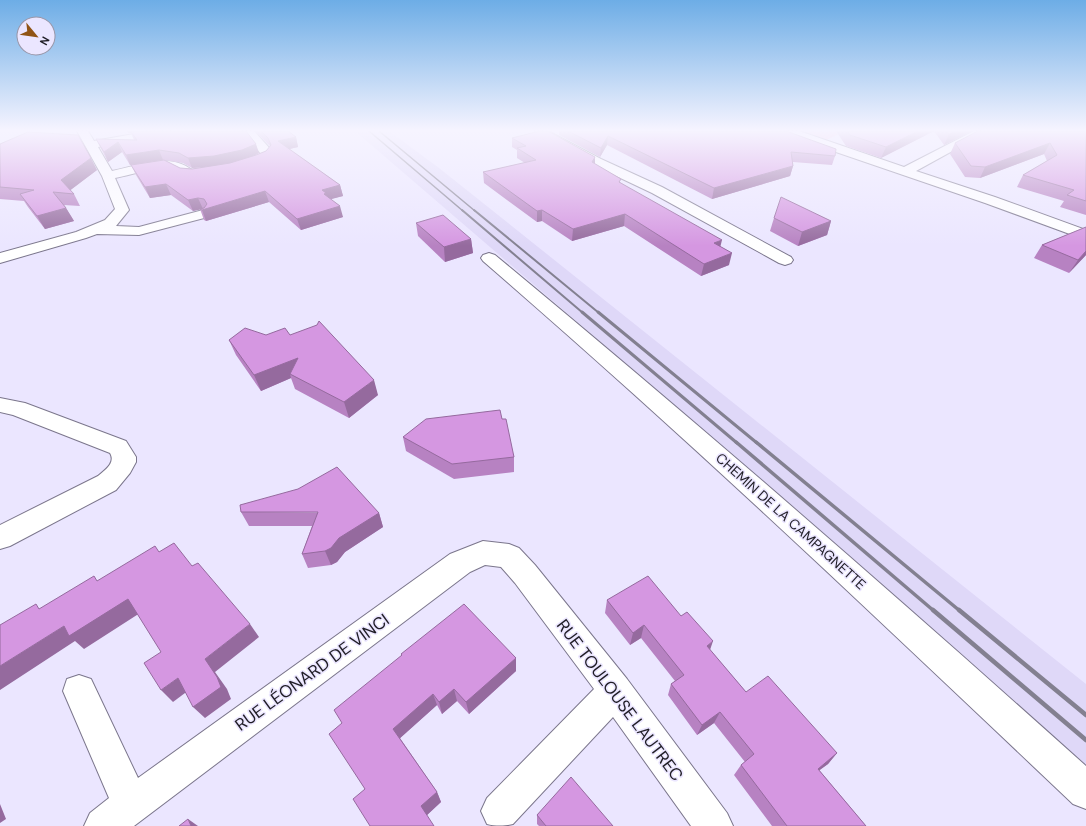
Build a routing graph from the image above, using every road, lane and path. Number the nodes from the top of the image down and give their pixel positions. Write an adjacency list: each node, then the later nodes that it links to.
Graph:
1 (104, 170): 9 (street)
2 (138, 170): 9 (street)
3 (183, 170): 4 (street)
4 (225, 170)
5 (613, 170): 15 (street)
6 (903, 170): 8 (street)
7 (910, 170): 8 (street)
8 (907, 171): 12 (street)
9 (108, 176): 11 (street)
10 (202, 214): 11 (street)
11 (93, 230): 13 (street)
12 (1086, 235)
13 (0, 258)
14 (489, 258): 21 (street, CHEMIN DE LA CAMPAGNETTE)
15 (785, 260)
16 (0, 404): 17 (street)
17 (0, 538)
18 (525, 574): 20 (street, RUE TOULOUSE LAUTREC); 22 (street, RUE LÉONARD DE VINCI)
19 (79, 691): 22 (street)
20 (615, 691): 23 (street); 25 (street, RUE TOULOUSE LAUTREC)
21 (1086, 791)
22 (131, 805): 24 (street, RUE LÉONARD DE VINCI)
23 (500, 811)
24 (104, 826)
25 (714, 826)

